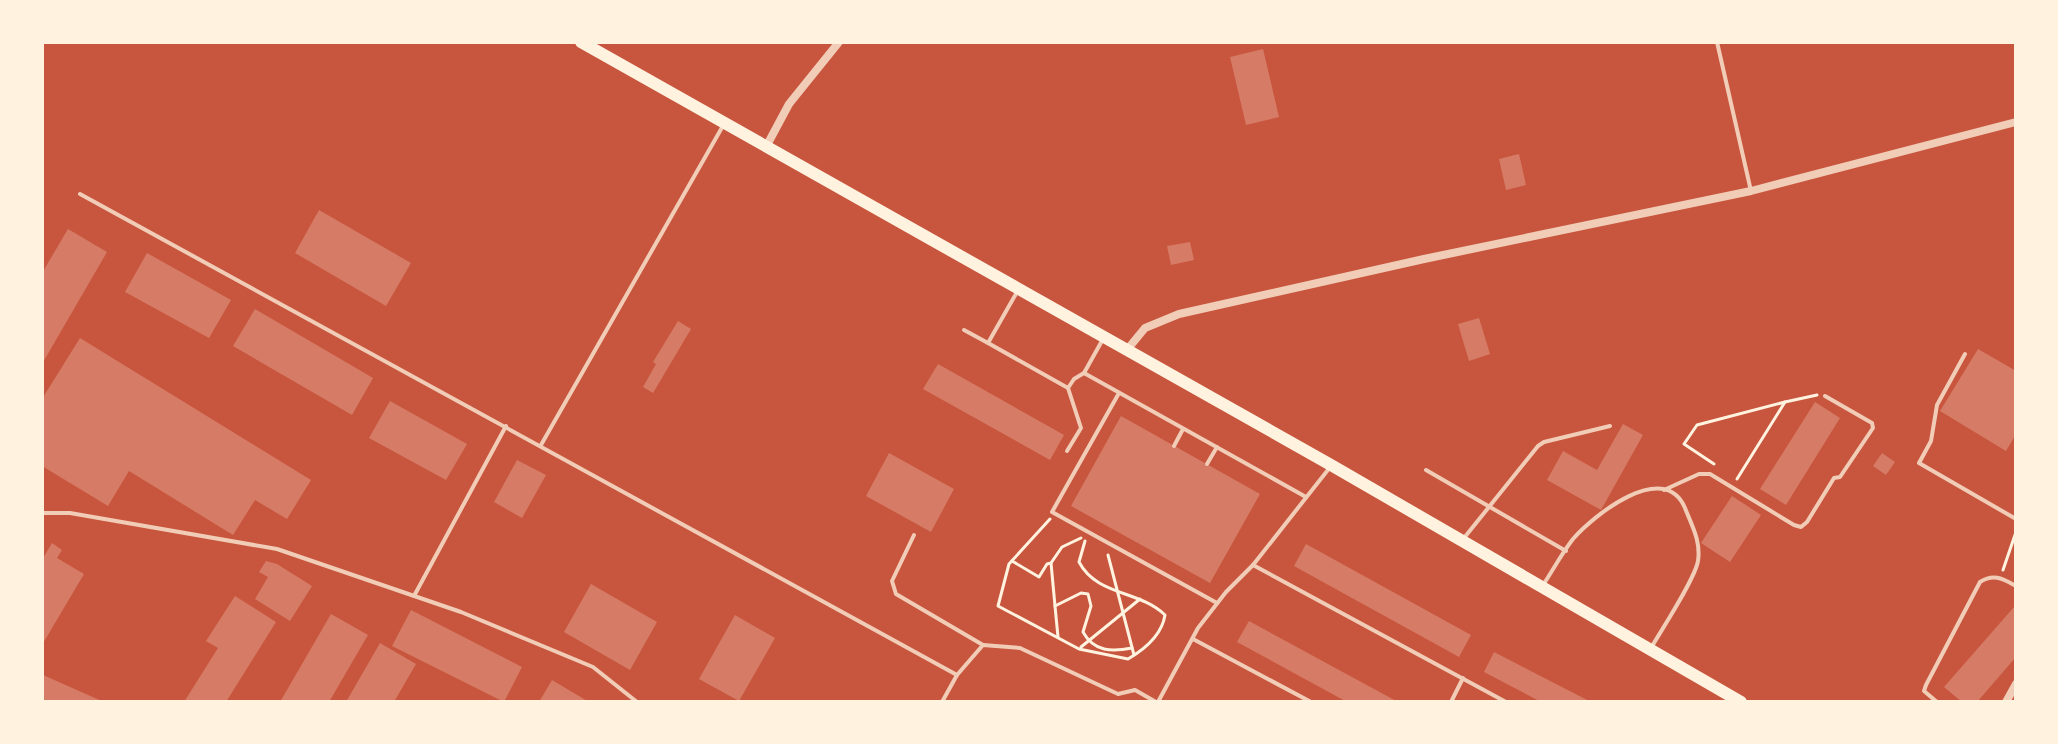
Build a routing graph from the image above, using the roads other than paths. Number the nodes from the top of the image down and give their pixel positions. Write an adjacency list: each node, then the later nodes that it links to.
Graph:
1 (581, 42): 5 (main road)
2 (839, 42): 6 (street)
3 (1717, 42): 7 (lane)
4 (2016, 122): 7 (street)
5 (725, 123): 6 (main road); 22 (lane)
6 (766, 147): 9 (main road)
7 (1751, 191): 13 (street)
8 (80, 194): 19 (lane)
9 (1019, 290): 11 (main road); 12 (lane)
10 (964, 330): 12 (lane)
11 (1103, 338): 13 (main road); 15 (lane)
12 (988, 343): 16 (lane)
13 (1126, 351): 27 (main road)
14 (1965, 354): 33 (lane)
15 (1084, 373): 16 (lane); 17 (lane)
16 (1068, 388): 25 (lane)
17 (1119, 393): 21 (lane); 41 (lane)
18 (1825, 396): 29 (lane)
19 (506, 426): 22 (lane); 40 (lane)
20 (1610, 426): 31 (lane)
21 (1183, 429): 23 (lane); 24 (lane)
22 (541, 445): 45 (lane)
23 (1174, 446)
24 (1217, 447): 26 (lane); 30 (lane)
25 (1067, 451)
26 (1207, 464)
27 (1331, 465): 30 (lane); 35 (main road)
28 (1426, 470): 31 (lane)
29 (1664, 490): 36 (lane); 44 (lane)
30 (1306, 497): 37 (lane)
31 (1490, 506): 35 (lane); 36 (lane)
32 (42, 513): 40 (lane)
33 (2016, 519)
34 (914, 535): 43 (lane)
35 (1462, 541): 39 (main road)
36 (1566, 551): 39 (lane)
37 (1253, 565): 41 (lane); 46 (lane)
38 (2016, 586): 55 (lane)
39 (1541, 587): 44 (main road)
40 (414, 596): 48 (lane)
41 (1217, 603): 42 (lane)
42 (1192, 638): 50 (lane); 51 (lane)
43 (983, 645): 45 (lane); 50 (lane)
44 (1650, 649): 54 (main road)
45 (957, 675): 49 (lane)
46 (1463, 678): 52 (lane); 53 (lane)
47 (2016, 684): 56 (street)
48 (637, 702)
49 (942, 702)
50 (1157, 702)
51 (1311, 702)
52 (1451, 702)
53 (1506, 702)
54 (1741, 702)
55 (1937, 702)
56 (2006, 702)

